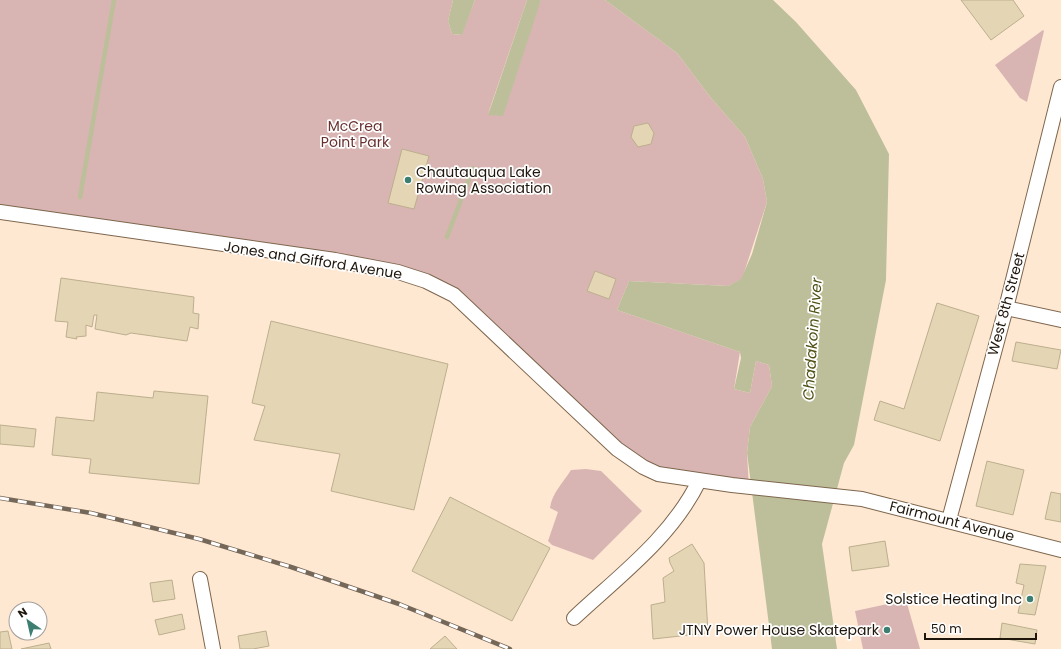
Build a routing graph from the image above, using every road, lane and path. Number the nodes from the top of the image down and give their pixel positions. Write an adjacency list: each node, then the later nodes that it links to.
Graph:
1 (1061, 87): 3 (street, West 8th Street)
2 (0, 212): 5 (street, Jones and Gifford Avenue)
3 (1006, 308): 4 (street); 6 (street, West 8th Street)
4 (1061, 320)
5 (699, 480): 6 (street, Fairmount Avenue); 9 (street)
6 (949, 520): 7 (street, Fairmount Avenue)
7 (1061, 550)
8 (200, 579): 10 (street)
9 (574, 618)
10 (213, 649)

